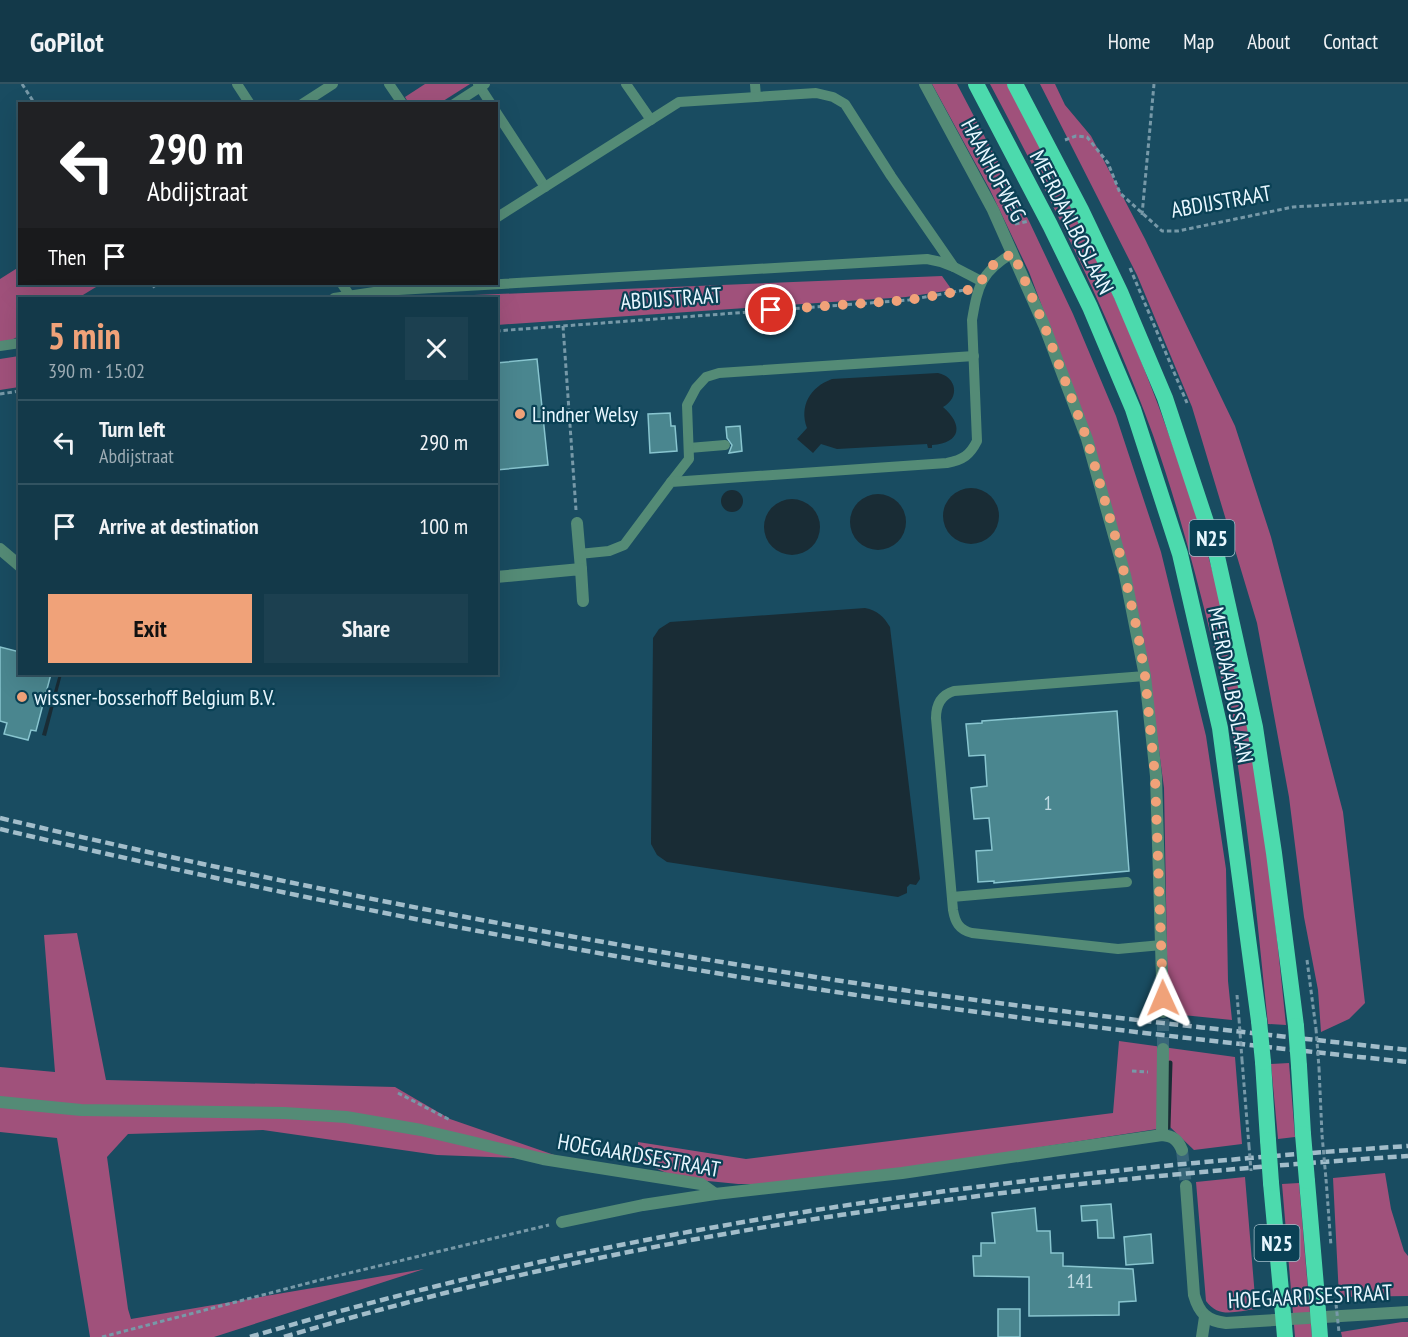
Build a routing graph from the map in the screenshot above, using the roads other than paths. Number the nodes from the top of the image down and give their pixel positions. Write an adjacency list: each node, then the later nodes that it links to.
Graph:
1 (237, 84): 11 (lane)
2 (333, 84): 12 (lane)
3 (390, 84): 13 (lane)
4 (626, 84): 17 (lane)
5 (755, 84): 10 (lane)
6 (925, 84): 20 (street, HAANHOFWEG)
7 (976, 84): 58 (highway, MEERDAALBOSLAAN / N25, bridge)
8 (1015, 84): 59 (highway, MEERDAALBOSLAAN / N25, bridge)
9 (481, 85): 14 (lane); 15 (lane)
10 (756, 97): 17 (lane); 21 (lane)
11 (249, 102)
12 (305, 102)
13 (401, 102)
14 (457, 102)
15 (490, 102)
16 (498, 115): 18 (lane)
17 (651, 120): 18 (lane)
18 (545, 187): 19 (lane)
19 (498, 217)
20 (1013, 253): 22 (lane); 43 (street, HAANHOFWEG)
21 (954, 267): 22 (lane); 23 (lane)
22 (981, 281): 32 (lane)
23 (498, 284)
24 (343, 285): 28 (lane)
25 (391, 285): 27 (lane)
26 (483, 285): 27 (lane)
27 (381, 291): 28 (lane)
28 (350, 296): 29 (lane)
29 (342, 297)
30 (18, 344): 31 (lane)
31 (0, 346)
32 (974, 356): 34 (lane); 35 (lane)
33 (725, 446): 34 (lane)
34 (689, 448): 35 (lane)
35 (671, 482): 38 (lane)
36 (577, 523): 38 (street)
37 (0, 549): 39 (street)
38 (579, 554): 40 (street)
39 (18, 564)
40 (581, 569): 41 (street); 42 (street)
41 (498, 577)
42 (583, 601)
43 (1145, 676): 45 (lane); 46 (street, HAANHOFWEG)
44 (1126, 882): 45 (lane)
45 (952, 897): 46 (lane)
46 (1162, 945): 47 (street, HAANHOFWEG)
47 (1163, 1012)
48 (1163, 1049): 50 (street)
49 (0, 1102): 53 (street, HOEGAARDSESTRAAT)
50 (1162, 1135): 51 (street); 53 (street, HOEGAARDSESTRAAT)
51 (1182, 1150)
52 (1186, 1186): 56 (street, HOEGAARDSESTRAAT)
53 (716, 1194): 54 (street)
54 (562, 1222)
55 (1408, 1312): 56 (street, HOEGAARDSESTRAAT)
56 (1205, 1317): 57 (street)
57 (1202, 1337)
58 (1285, 1337)
59 (1320, 1337)

